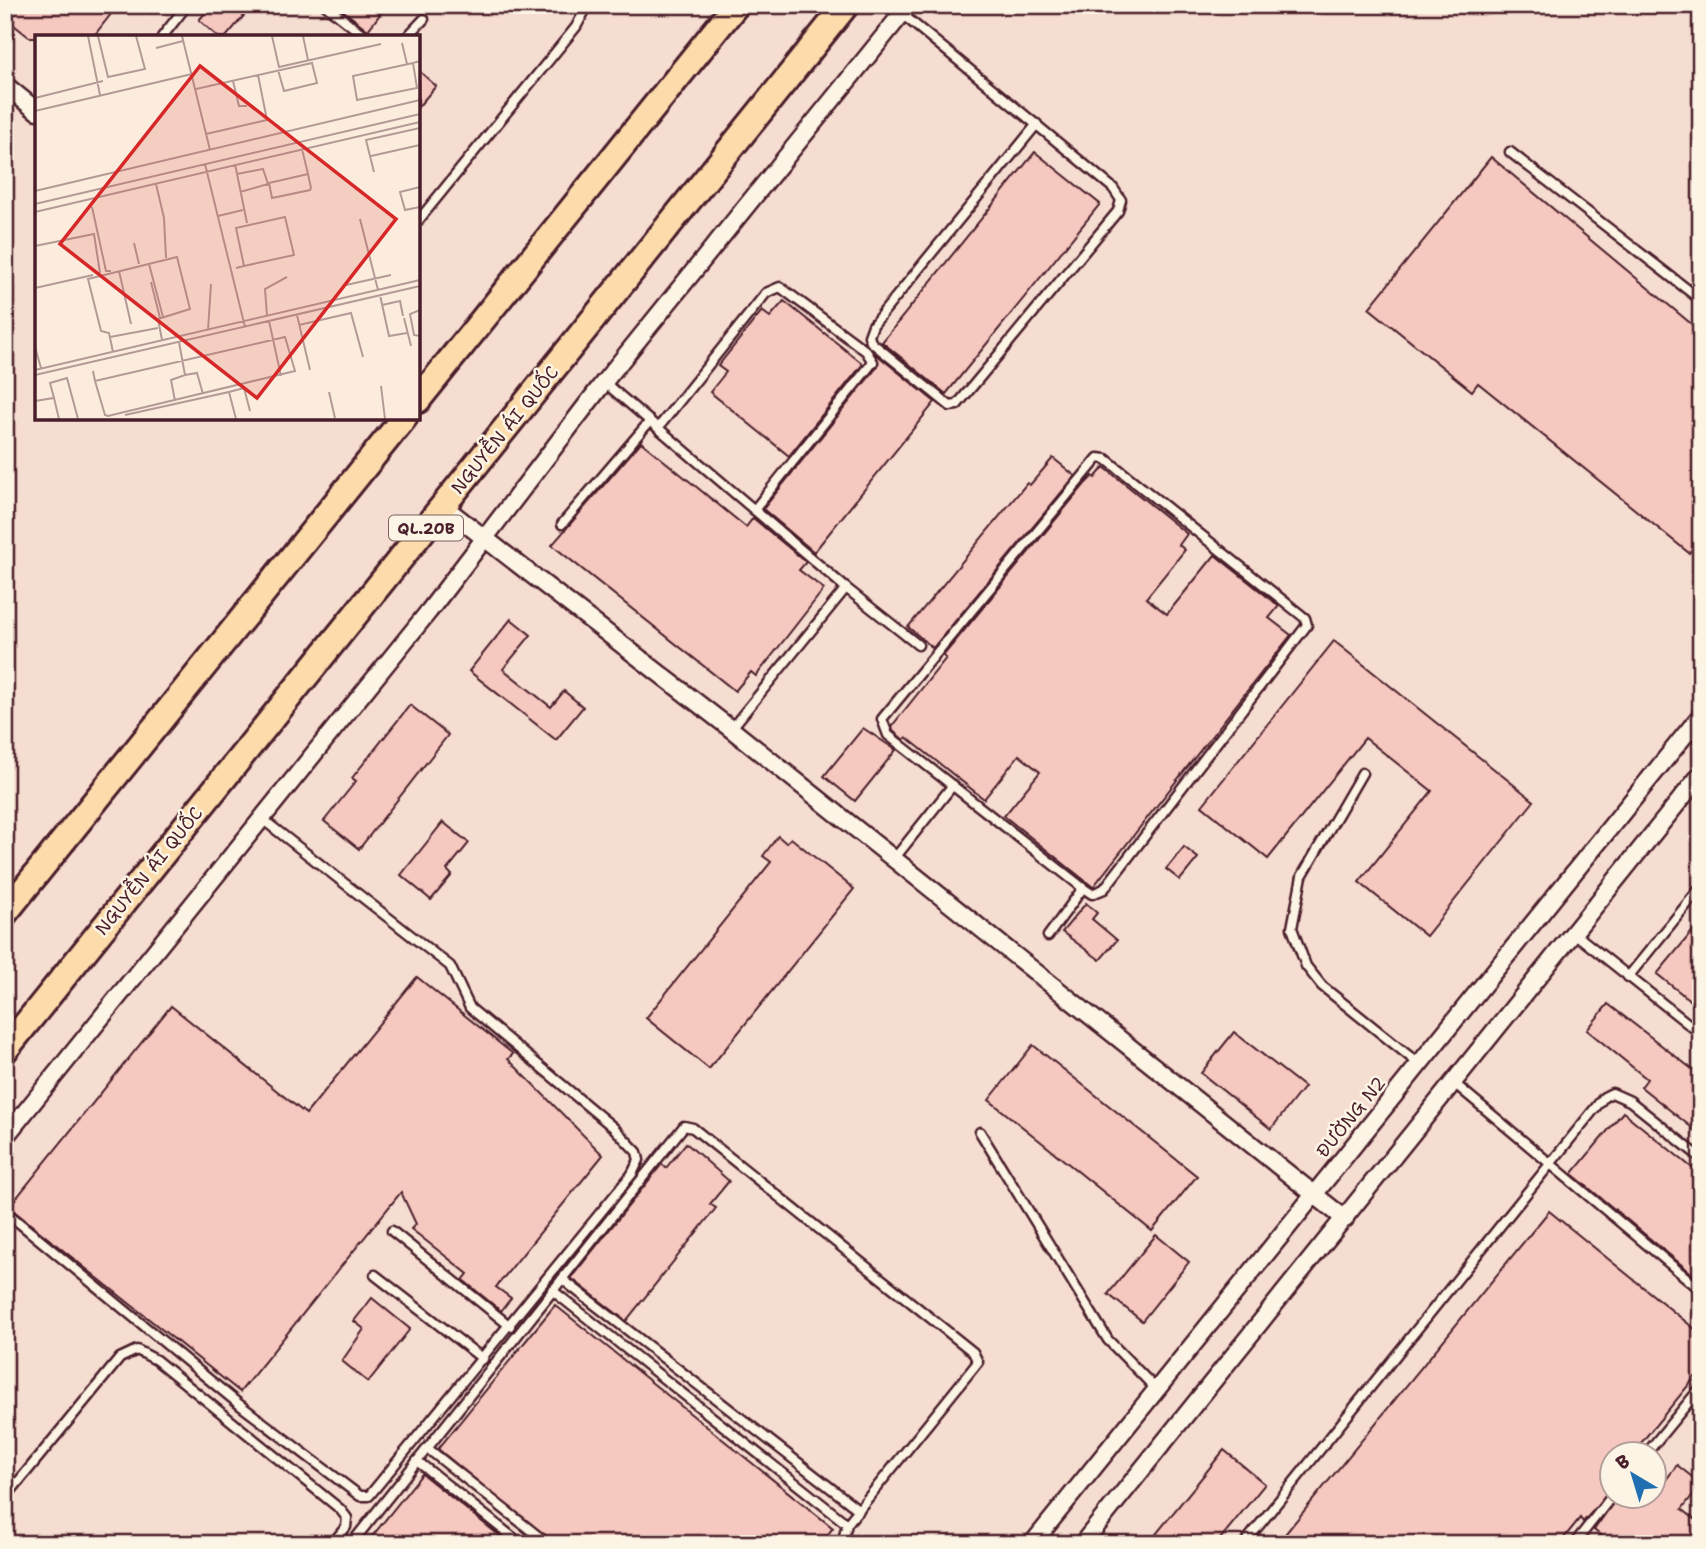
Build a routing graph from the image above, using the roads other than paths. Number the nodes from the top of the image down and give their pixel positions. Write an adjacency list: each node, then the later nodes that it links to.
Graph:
1 (187, 5): 8 (lane)
2 (325, 5): 9 (lane)
3 (588, 5): 15 (lane)
4 (736, 5): 18 (main road)
5 (846, 5): 22 (main road, NGUYỄN ÁI QUỐC / QL.20B)
6 (906, 9): 13 (lane); 17 (street)
7 (424, 19): 10 (lane)
8 (164, 35)
9 (363, 35)
10 (409, 35)
11 (5, 85): 12 (street)
12 (35, 109)
13 (1037, 124): 13 (lane)
14 (1510, 152): 16 (lane)
15 (420, 219)
16 (1701, 300)
17 (604, 382): 20 (lane); 25 (street)
18 (420, 398)
19 (402, 420): 37 (main road)
20 (650, 421): 21 (lane); 24 (lane)
21 (658, 428): 23 (lane); 23 (lane)
22 (443, 506): 25 (street); 42 (main road, NGUYỄN ÁI QUỐC / QL.20B)
23 (754, 510): 26 (lane)
24 (562, 524)
25 (485, 536): 29 (street); 33 (street)
26 (846, 588): 27 (lane); 29 (lane)
27 (918, 645)
28 (1701, 715): 43 (street, ĐƯỜNG N2)
29 (731, 729): 34 (street)
30 (1362, 773): 43 (lane)
31 (1701, 774): 38 (street)
32 (953, 785): 34 (lane); 36 (lane); 36 (lane)
33 (261, 818): 46 (street); 57 (lane)
34 (894, 859): 49 (street)
35 (1701, 887): 40 (lane)
36 (1083, 888): 39 (lane)
37 (5, 913)
38 (1574, 933): 40 (lane); 44 (street)
39 (1048, 936)
40 (1628, 977): 41 (lane)
41 (1701, 1034)
42 (5, 1050)
43 (1419, 1064): 49 (street, ĐƯỜNG N2)
44 (1454, 1083): 48 (lane); 51 (street)
45 (980, 1132): 62 (lane)
46 (5, 1137)
47 (1701, 1158): 48 (lane)
48 (1550, 1164): 56 (lane); 79 (lane)
49 (1314, 1194): 51 (street); 62 (street, ĐƯỜNG N2)
50 (12, 1217): 60 (lane)
51 (1345, 1219): 78 (street)
52 (392, 1231): 57 (lane)
53 (374, 1275): 60 (lane)
54 (562, 1279): 55 (lane); 58 (lane); 69 (lane)
55 (552, 1290): 59 (lane); 66 (lane)
56 (1701, 1290)
57 (510, 1326): 60 (lane)
58 (636, 1336): 59 (lane); 63 (lane)
59 (626, 1349): 64 (lane)
60 (483, 1359)
61 (1701, 1387): 65 (lane)
62 (1157, 1390): 77 (street, ĐƯỜNG N2)
63 (722, 1403): 64 (lane); 69 (lane)
64 (713, 1418): 71 (lane)
65 (1657, 1440)
66 (427, 1448): 67 (lane); 75 (lane)
67 (416, 1461): 73 (lane); 74 (lane)
68 (5, 1498): 72 (lane)
69 (859, 1510): 71 (lane)
70 (1601, 1510): 80 (lane)
71 (847, 1524): 76 (lane)
72 (332, 1544)
73 (351, 1544)
74 (521, 1544)
75 (548, 1544)
76 (842, 1544)
77 (1032, 1544)
78 (1082, 1544)
79 (1244, 1544)
80 (1574, 1544)

